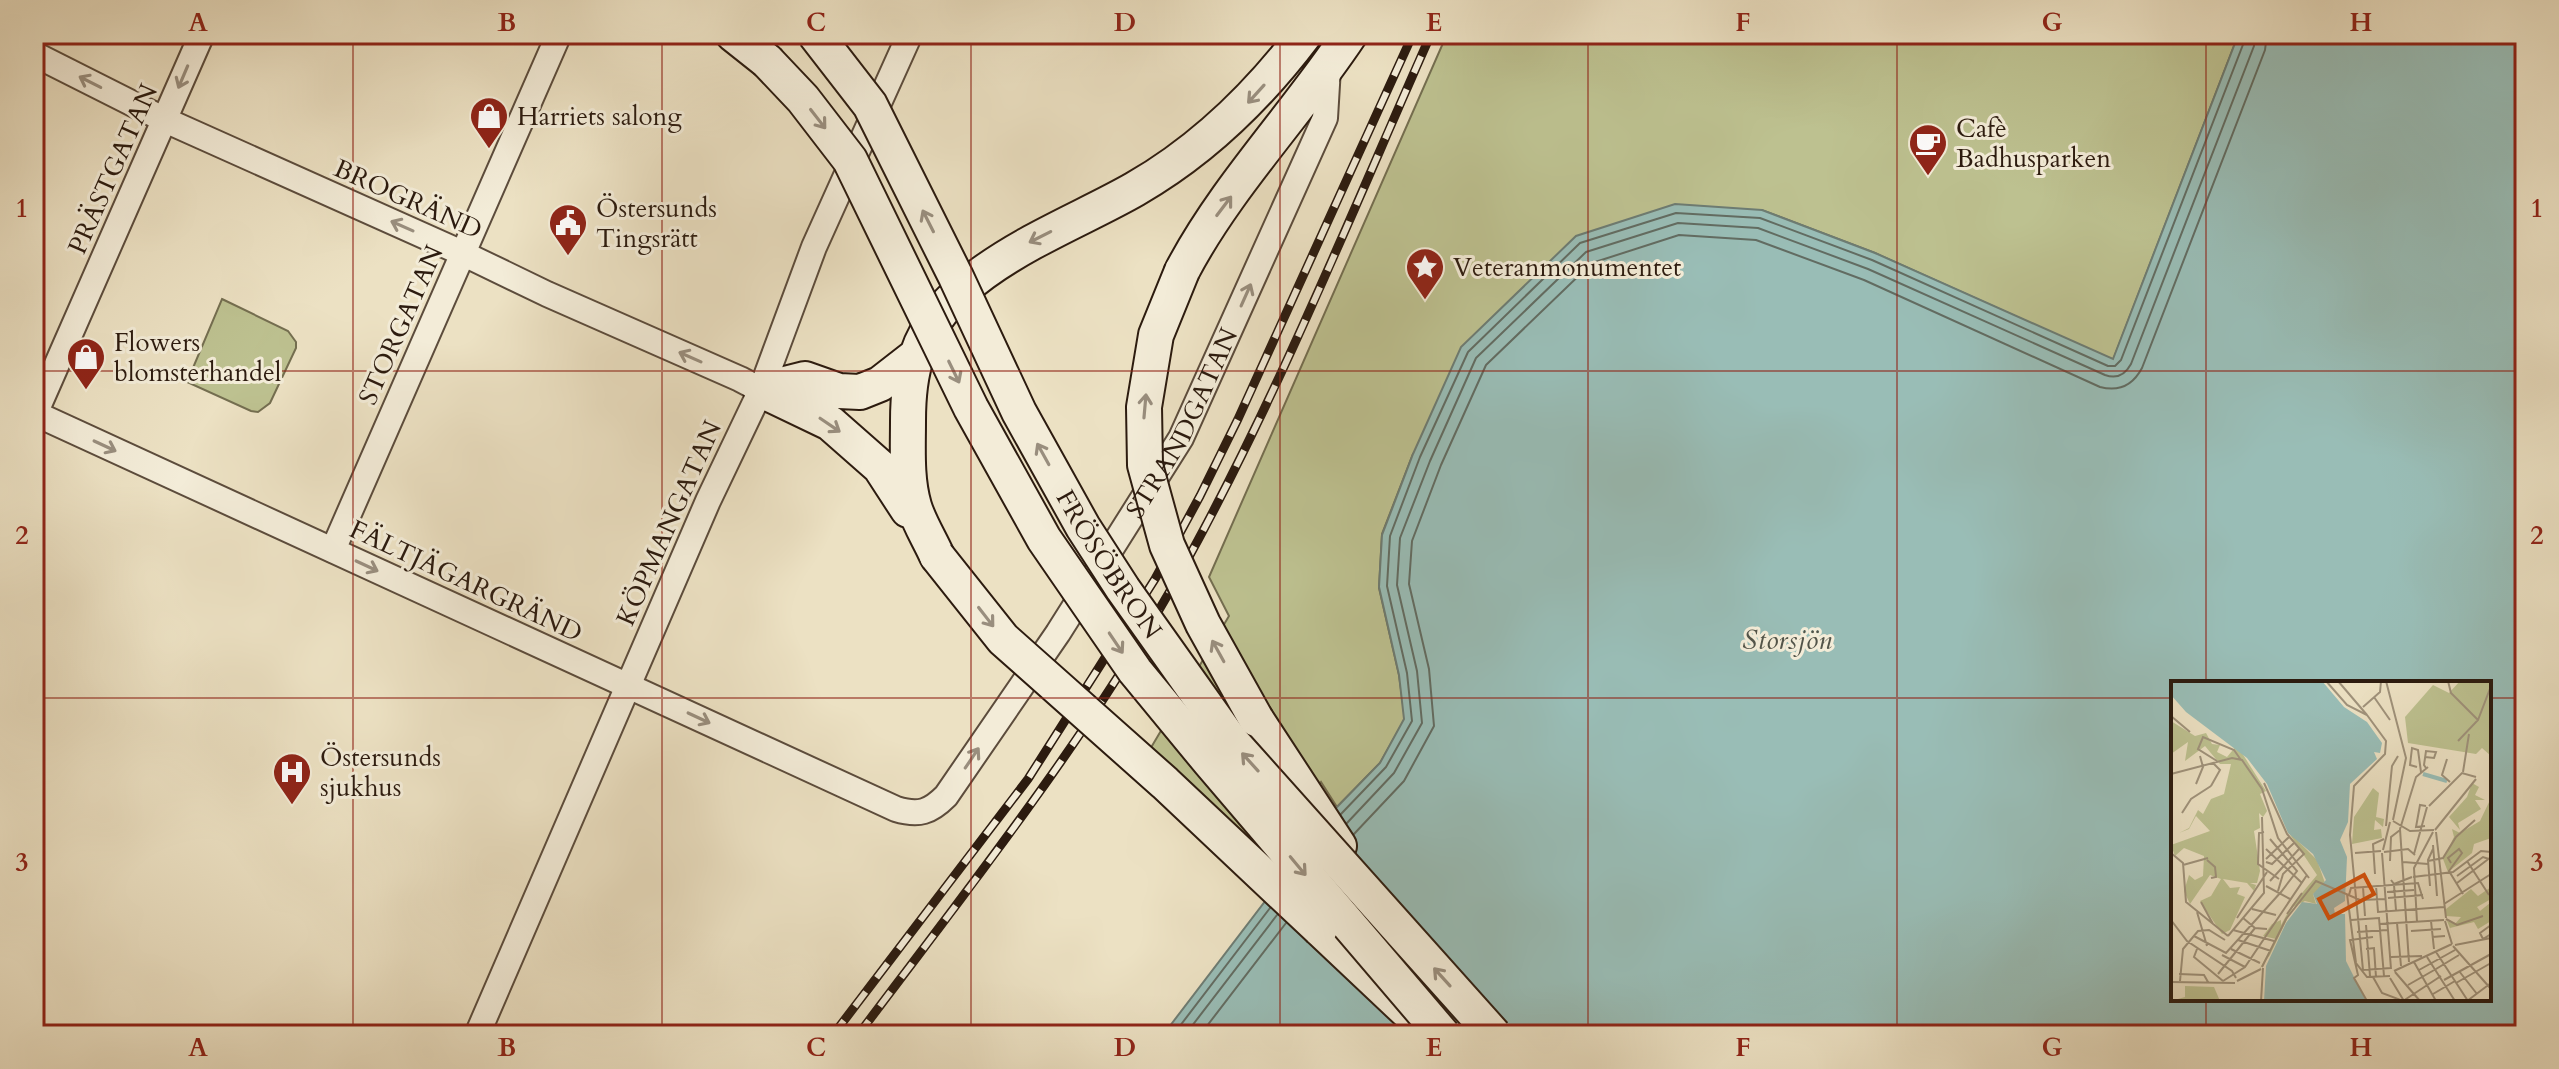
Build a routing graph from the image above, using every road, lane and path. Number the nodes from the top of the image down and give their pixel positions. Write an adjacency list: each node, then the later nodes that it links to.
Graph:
1 (202, 34): 10 (street, PRÄSTGATAN, one-way to 10)
2 (559, 34): 11 (street, STORGATAN)
3 (733, 34): 22 (main road, FRÖSÖBRON, one-way to 22, bridge)
4 (815, 34): 19 (main road, FRÖSÖBRON, one-way to 4, bridge)
5 (910, 34): 13 (street, KÖPMANGATAN)
6 (1305, 34): 12 (main road, one-way to 12)
7 (1350, 34): 9 (main road, STRANDGATAN)
8 (34, 54): 10 (street, BROGRÄND, one-way to 8)
9 (1328, 68): 18 (street, STRANDGATAN, one-way to 9); 19 (main road, one-way to 9, bridge)
10 (165, 120): 11 (street, BROGRÄND, one-way to 10); 14 (street, PRÄSTGATAN)
11 (462, 253): 13 (street, BROGRÄND, one-way to 11); 15 (street, STORGATAN)
12 (916, 356): 13 (main road); 16 (main road)
13 (761, 390): 16 (main road, one-way to 16); 17 (street, KÖPMANGATAN)
14 (34, 414): 15 (street, FÄLTJÄGARGRÄND, one-way to 15)
15 (333, 550): 17 (street, FÄLTJÄGARGRÄND, one-way to 17)
16 (937, 556): 21 (main road, one-way to 21, bridge)
17 (628, 685): 18 (street, FÄLTJÄGARGRÄND, one-way to 18); 20 (street, KÖPMANGATAN)
18 (920, 814)
19 (1379, 907): 23 (main road, FRÖSÖBRON, one-way to 19, bridge)
20 (477, 1035)
21 (1432, 1035)
22 (1443, 1035)
23 (1494, 1035)

